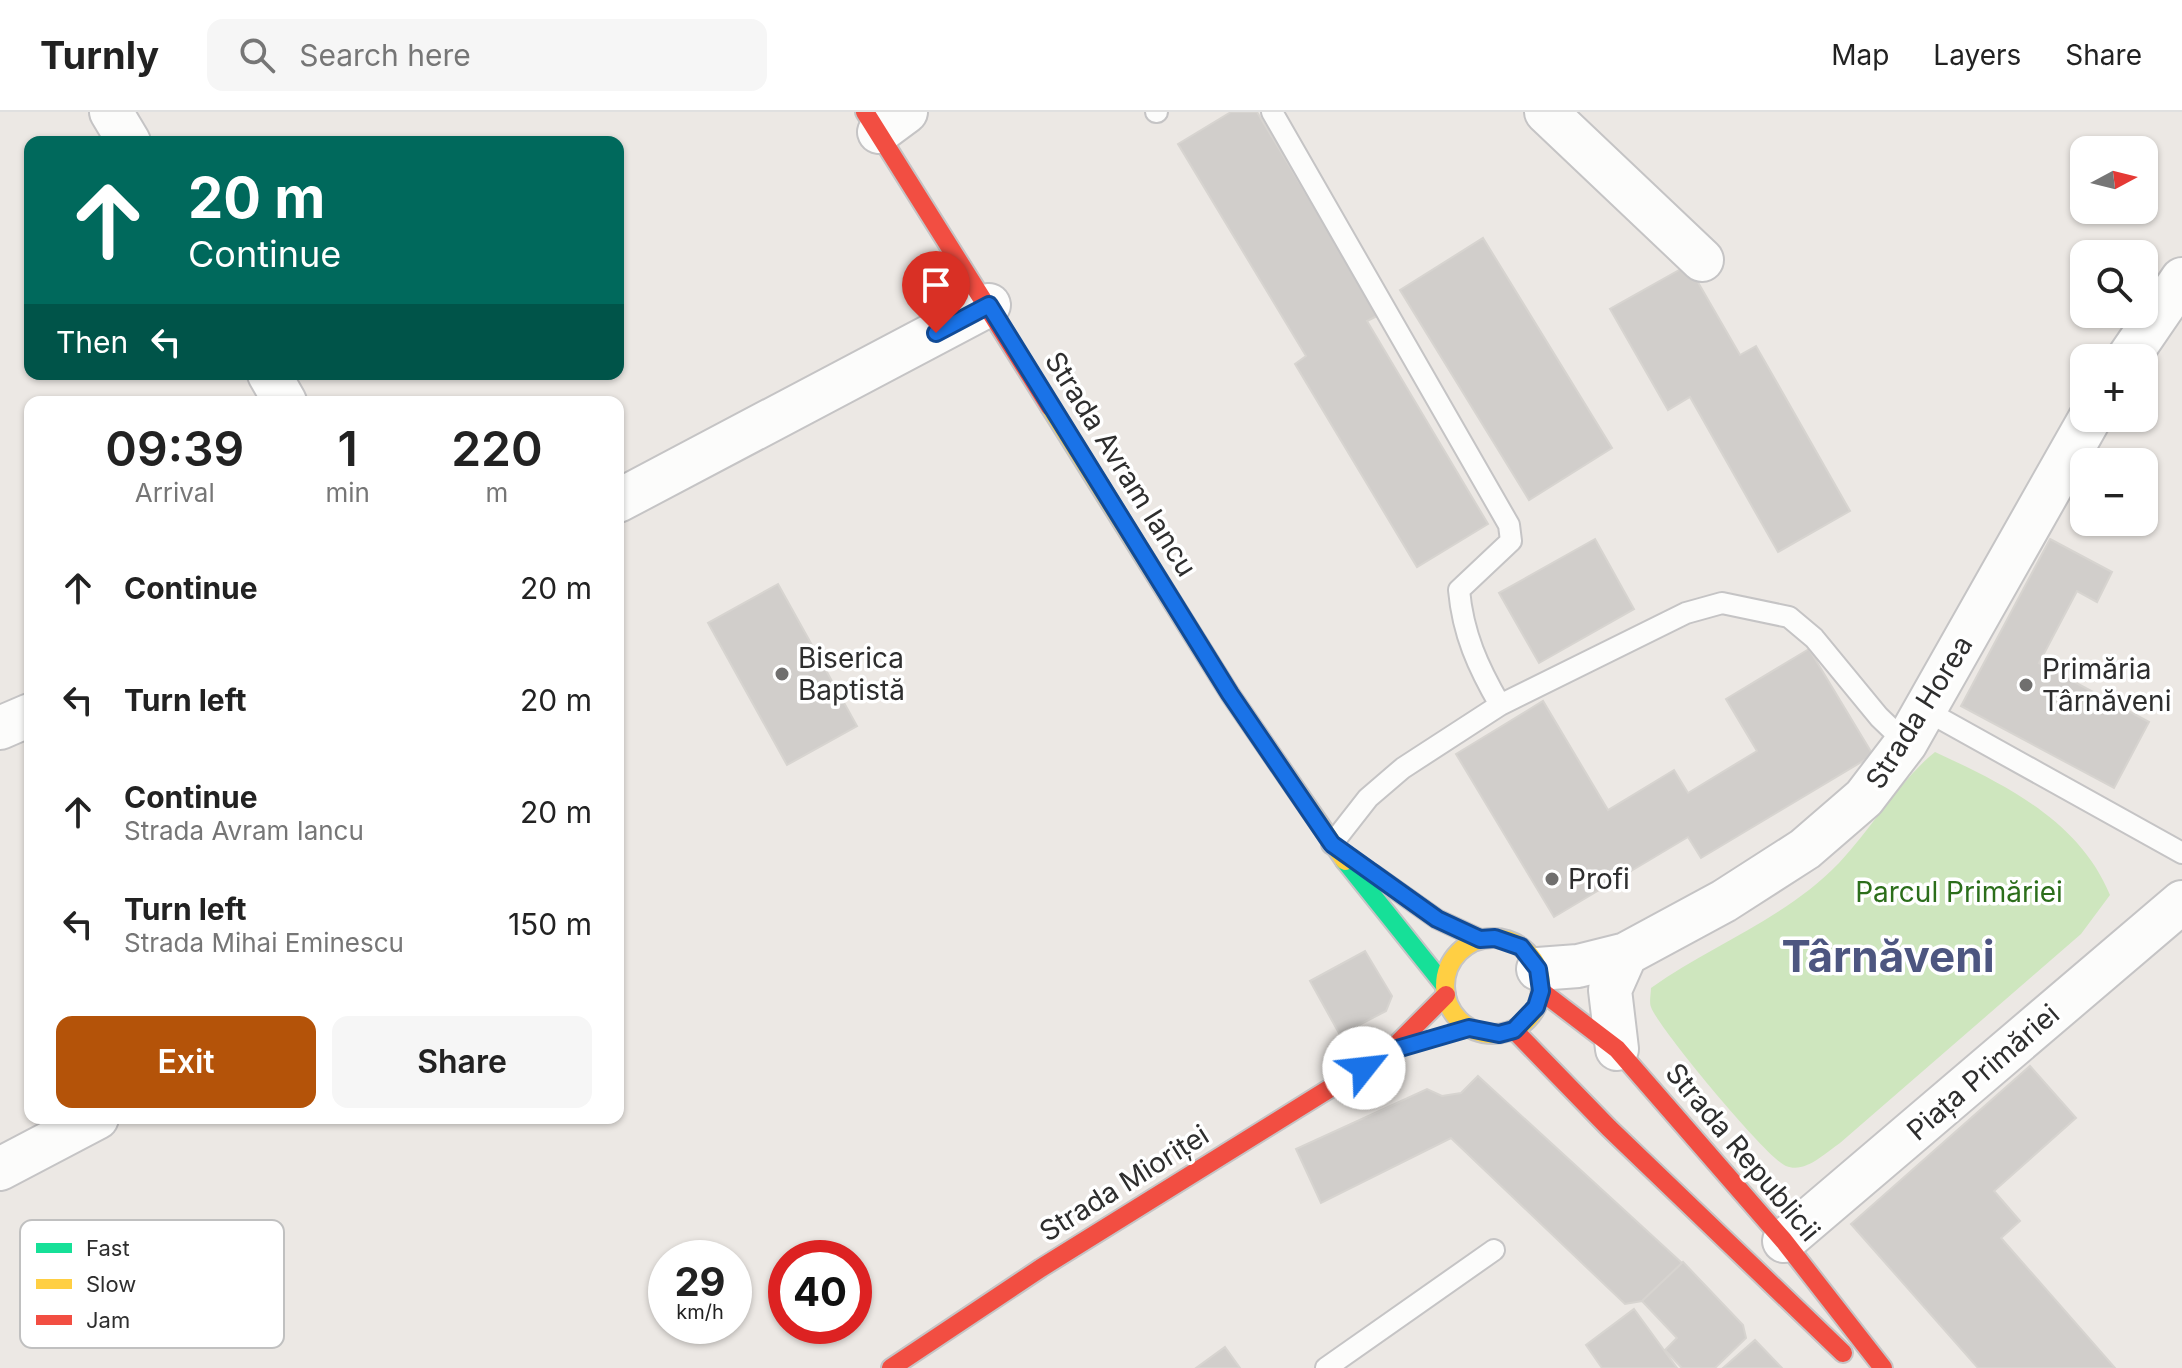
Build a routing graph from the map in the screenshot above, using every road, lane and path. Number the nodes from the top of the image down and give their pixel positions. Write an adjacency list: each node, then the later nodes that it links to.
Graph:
1 (111, 112): 5 (street)
2 (1272, 112): 12 (lane)
3 (1546, 112): 6 (street)
4 (883, 119): 8 (main road, Strada Avram Iancu)
5 (125, 136)
6 (1702, 260)
7 (2182, 279): 9 (street)
8 (989, 305): 11 (street); 16 (main road, Strada Avram Iancu)
9 (2138, 344)
10 (2082, 432): 14 (street, Strada Horea)
11 (624, 498)
12 (1500, 705): 14 (lane); 16 (lane)
13 (24, 718): 15 (street)
14 (1915, 726): 17 (lane); 20 (street, Strada Horea)
15 (0, 728)
16 (1332, 844): 19 (main road, Strada Avram Iancu); 22 (main road, Strada Avram Iancu)
17 (2182, 853)
18 (2182, 902): 29 (street, Piața Primăriei)
19 (1480, 939): 21 (main road); 22 (main road)
20 (1626, 954): 21 (street, Strada Horea); 25 (street)
21 (1540, 980): 24 (main road); 25 (main road, Strada Republicii)
22 (1445, 991): 23 (main road); 26 (main road, Strada Mioriței)
23 (1469, 1028): 24 (main road); 26 (main road, Strada Mioriței)
24 (1514, 1030): 33 (main road)
25 (1617, 1049): 29 (main road, Strada Republicii)
26 (1390, 1051): 31 (main road, Strada Mioriței)
27 (86, 1124): 28 (street)
28 (0, 1169)
29 (1784, 1241): 34 (main road, Strada Republicii)
30 (1494, 1250): 32 (lane)
31 (891, 1368)
32 (1326, 1368)
33 (1859, 1368)
34 (1883, 1368)

